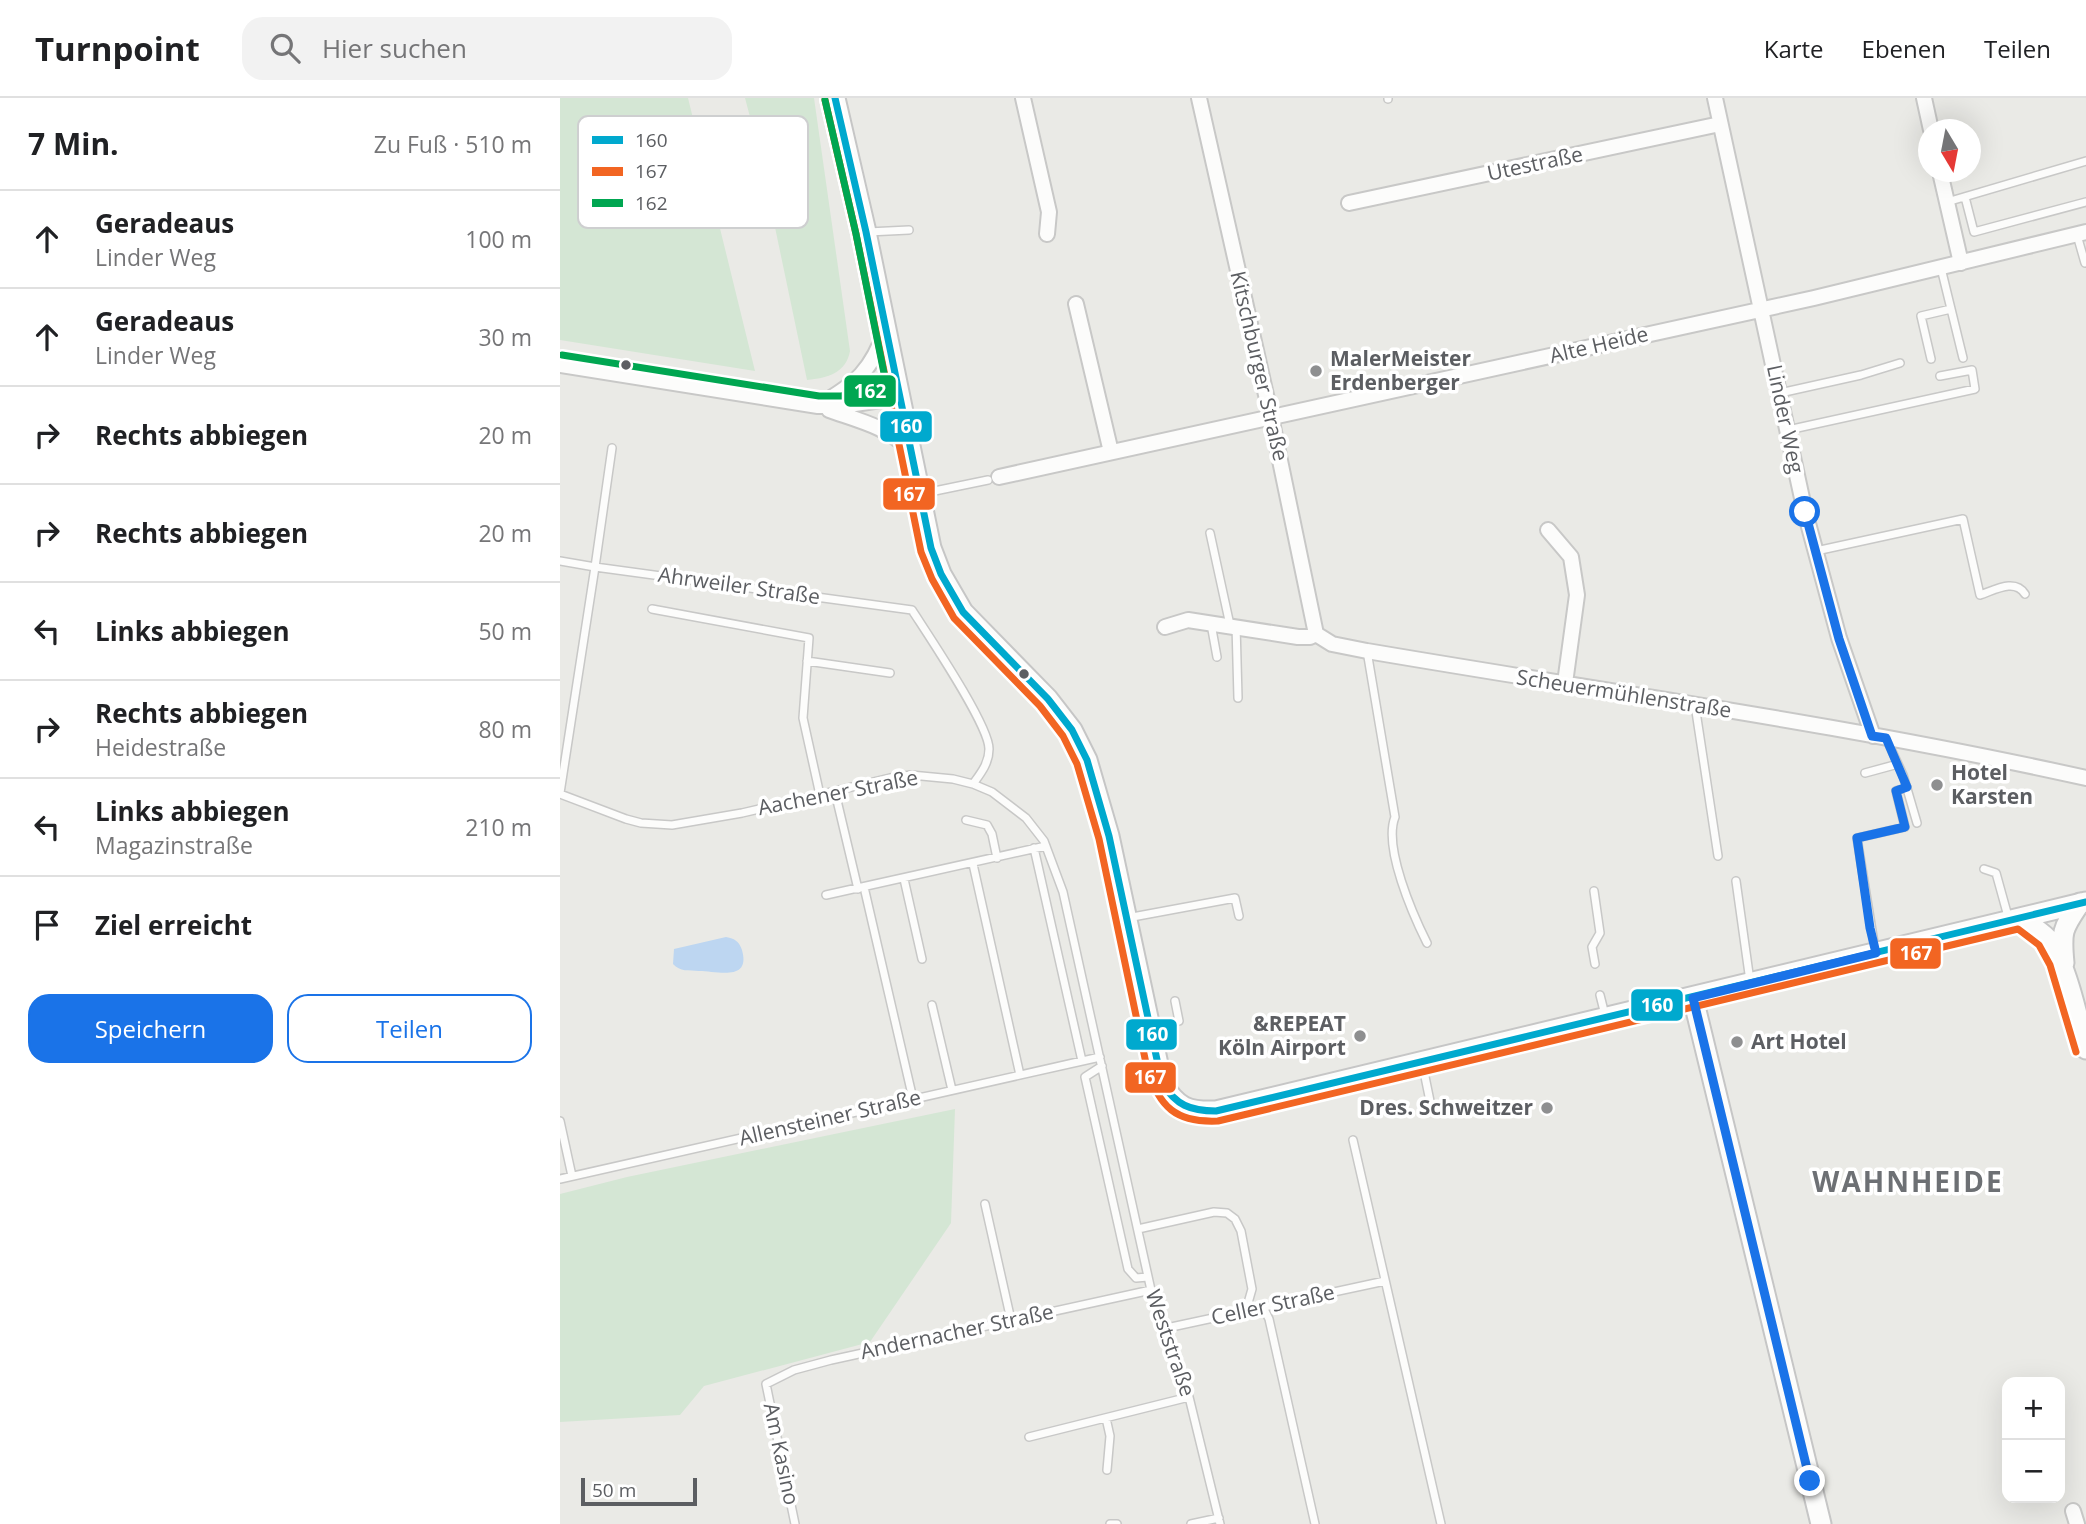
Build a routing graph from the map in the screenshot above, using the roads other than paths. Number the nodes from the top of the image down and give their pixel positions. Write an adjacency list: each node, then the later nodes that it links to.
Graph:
1 (835, 98): 15 (street)
2 (1023, 98): 16 (street)
3 (1199, 98): 33 (street, Kitschburger Straße)
4 (1715, 98): 7 (street, Linder Weg)
5 (1924, 98): 6 (street)
6 (1929, 119)
7 (1720, 124): 13 (street, Utestraße); 22 (street, Linder Weg)
8 (2086, 161): 10 (lane)
9 (1942, 182): 11 (street)
10 (1965, 197): 11 (lane); 12 (lane)
11 (1947, 202): 18 (street)
12 (2086, 202)
13 (1349, 203)
14 (909, 230): 15 (lane)
15 (866, 232): 24 (street)
16 (1047, 234)
17 (2082, 234): 18 (street, Alte Heide); 19 (lane)
18 (1961, 263): 20 (street, Alte Heide)
19 (2085, 263)
20 (1941, 268): 22 (street, Alte Heide); 23 (lane)
21 (1076, 304): 37 (street)
22 (1761, 309): 30 (street, Linder Weg); 33 (street, Alte Heide)
23 (1951, 309): 25 (lane); 26 (lane)
24 (886, 329): 31 (street); 32 (street)
25 (1963, 358)
26 (1931, 359)
27 (1900, 363): 30 (lane)
28 (560, 365): 32 (street)
29 (1940, 376): 34 (lane)
30 (1779, 393): 34 (street, Linder Weg)
31 (900, 397): 32 (street); 36 (street)
32 (818, 406): 36 (street)
33 (1271, 417): 37 (street, Alte Heide); 50 (street, Kitschburger Straße)
34 (1787, 430): 42 (street, Linder Weg)
35 (612, 449): 44 (lane)
36 (909, 449): 39 (street)
37 (1111, 452): 38 (street, Alte Heide)
38 (993, 479): 39 (lane)
39 (918, 494): 82 (street)
40 (1548, 530): 55 (street)
41 (1210, 533): 48 (lane)
42 (1815, 551): 45 (lane); 58 (street, Linder Weg)
43 (560, 561): 44 (lane)
44 (595, 566): 62 (lane, Ahrweiler Straße); 65 (lane)
45 (2025, 594)
46 (652, 609): 53 (lane)
47 (1211, 622): 48 (street, Scheuermühlenstraße); 49 (street, Scheuermühlenstraße); 52 (lane)
48 (1233, 625): 50 (street, Scheuermühlenstraße); 56 (lane)
49 (1165, 627)
50 (1316, 634): 51 (street, Scheuermühlenstraße)
51 (1367, 651): 55 (street, Scheuermühlenstraße); 84 (lane)
52 (1217, 657)
53 (807, 661): 54 (lane); 66 (lane)
54 (890, 673)
55 (1565, 683): 57 (street, Scheuermühlenstraße)
56 (1238, 698)
57 (1695, 705): 58 (street, Scheuermühlenstraße); 71 (lane)
58 (1879, 737): 59 (lane, Linder Weg); 61 (street, Scheuermühlenstraße)
59 (1898, 764): 60 (lane); 63 (lane, Linder Weg)
60 (1865, 773)
61 (2086, 778)
62 (973, 784): 64 (lane, Aachener Straße); 69 (lane, Aachener Straße)
63 (1907, 787): 68 (lane, Linder Weg); 85 (lane)
64 (835, 792): 66 (lane, Aachener Straße); 77 (lane)
65 (560, 794): 66 (lane, Aachener Straße)
66 (820, 795)
67 (966, 820): 72 (lane)
68 (1917, 823)
69 (1046, 846): 70 (lane); 98 (lane, Aachener Straße)
70 (1034, 848): 72 (lane); 99 (lane)
71 (1718, 856)
72 (997, 858): 73 (lane)
73 (973, 864): 75 (lane); 102 (lane)
74 (1984, 869): 83 (lane)
75 (904, 879): 77 (lane); 86 (lane)
76 (1736, 881): 89 (lane)
77 (861, 888): 79 (lane); 104 (lane)
78 (1594, 891): 87 (lane)
79 (826, 895)
80 (2083, 903): 83 (street); 88 (street)
81 (1239, 916): 82 (lane)
82 (1125, 919): 96 (street)
83 (2014, 919): 85 (street); 88 (street)
84 (1427, 943)
85 (1876, 953): 89 (street)
86 (922, 959)
87 (1595, 964)
88 (2066, 978): 92 (street)
89 (1751, 984): 91 (street)
90 (1600, 995): 95 (lane)
91 (1693, 998): 95 (street); 131 (street)
92 (2079, 998): 97 (street)
93 (1175, 1000): 96 (lane)
94 (932, 1005): 103 (lane)
95 (1606, 1019): 100 (street)
96 (1149, 1029): 100 (street)
97 (2086, 1049)
98 (1100, 1057): 99 (lane, Allensteiner Straße); 101 (lane, Aachener Straße)
99 (1082, 1061): 102 (lane, Allensteiner Straße)
100 (1421, 1062): 105 (lane)
101 (1102, 1066): 111 (lane, Weststraße); 112 (lane)
102 (1020, 1075): 103 (lane, Allensteiner Straße)
103 (952, 1090): 104 (lane, Allensteiner Straße)
104 (913, 1099): 108 (lane, Allensteiner Straße)
105 (1431, 1106)
106 (560, 1121): 108 (lane)
107 (1353, 1140): 113 (lane)
108 (572, 1177): 109 (lane, Allensteiner Straße)
109 (560, 1179)
110 (985, 1204): 117 (lane)
111 (1138, 1229): 112 (lane, Weststraße); 116 (lane)
112 (1149, 1277): 114 (lane, Weststraße)
113 (1385, 1281): 115 (lane, Celler Straße); 130 (lane)
114 (1151, 1290): 117 (lane, Andernacher Straße); 118 (lane, Weststraße)
115 (1264, 1307): 116 (lane, Celler Straße); 129 (lane)
116 (1246, 1311): 118 (lane, Celler Straße)
117 (1011, 1320): 119 (lane, Andernacher Straße)
118 (1162, 1329): 120 (lane, Weststraße)
119 (766, 1384): 125 (lane, Am Kasino)
120 (1189, 1398): 121 (lane); 124 (lane, Weststraße)
121 (1106, 1418): 122 (lane); 123 (lane)
122 (1028, 1437)
123 (1107, 1471)
124 (1220, 1521): 128 (lane)
125 (795, 1524)
126 (1111, 1524): 127 (lane)
127 (1117, 1524)
128 (1191, 1524)
129 (1315, 1524)
130 (1441, 1524)
131 (1821, 1524)

